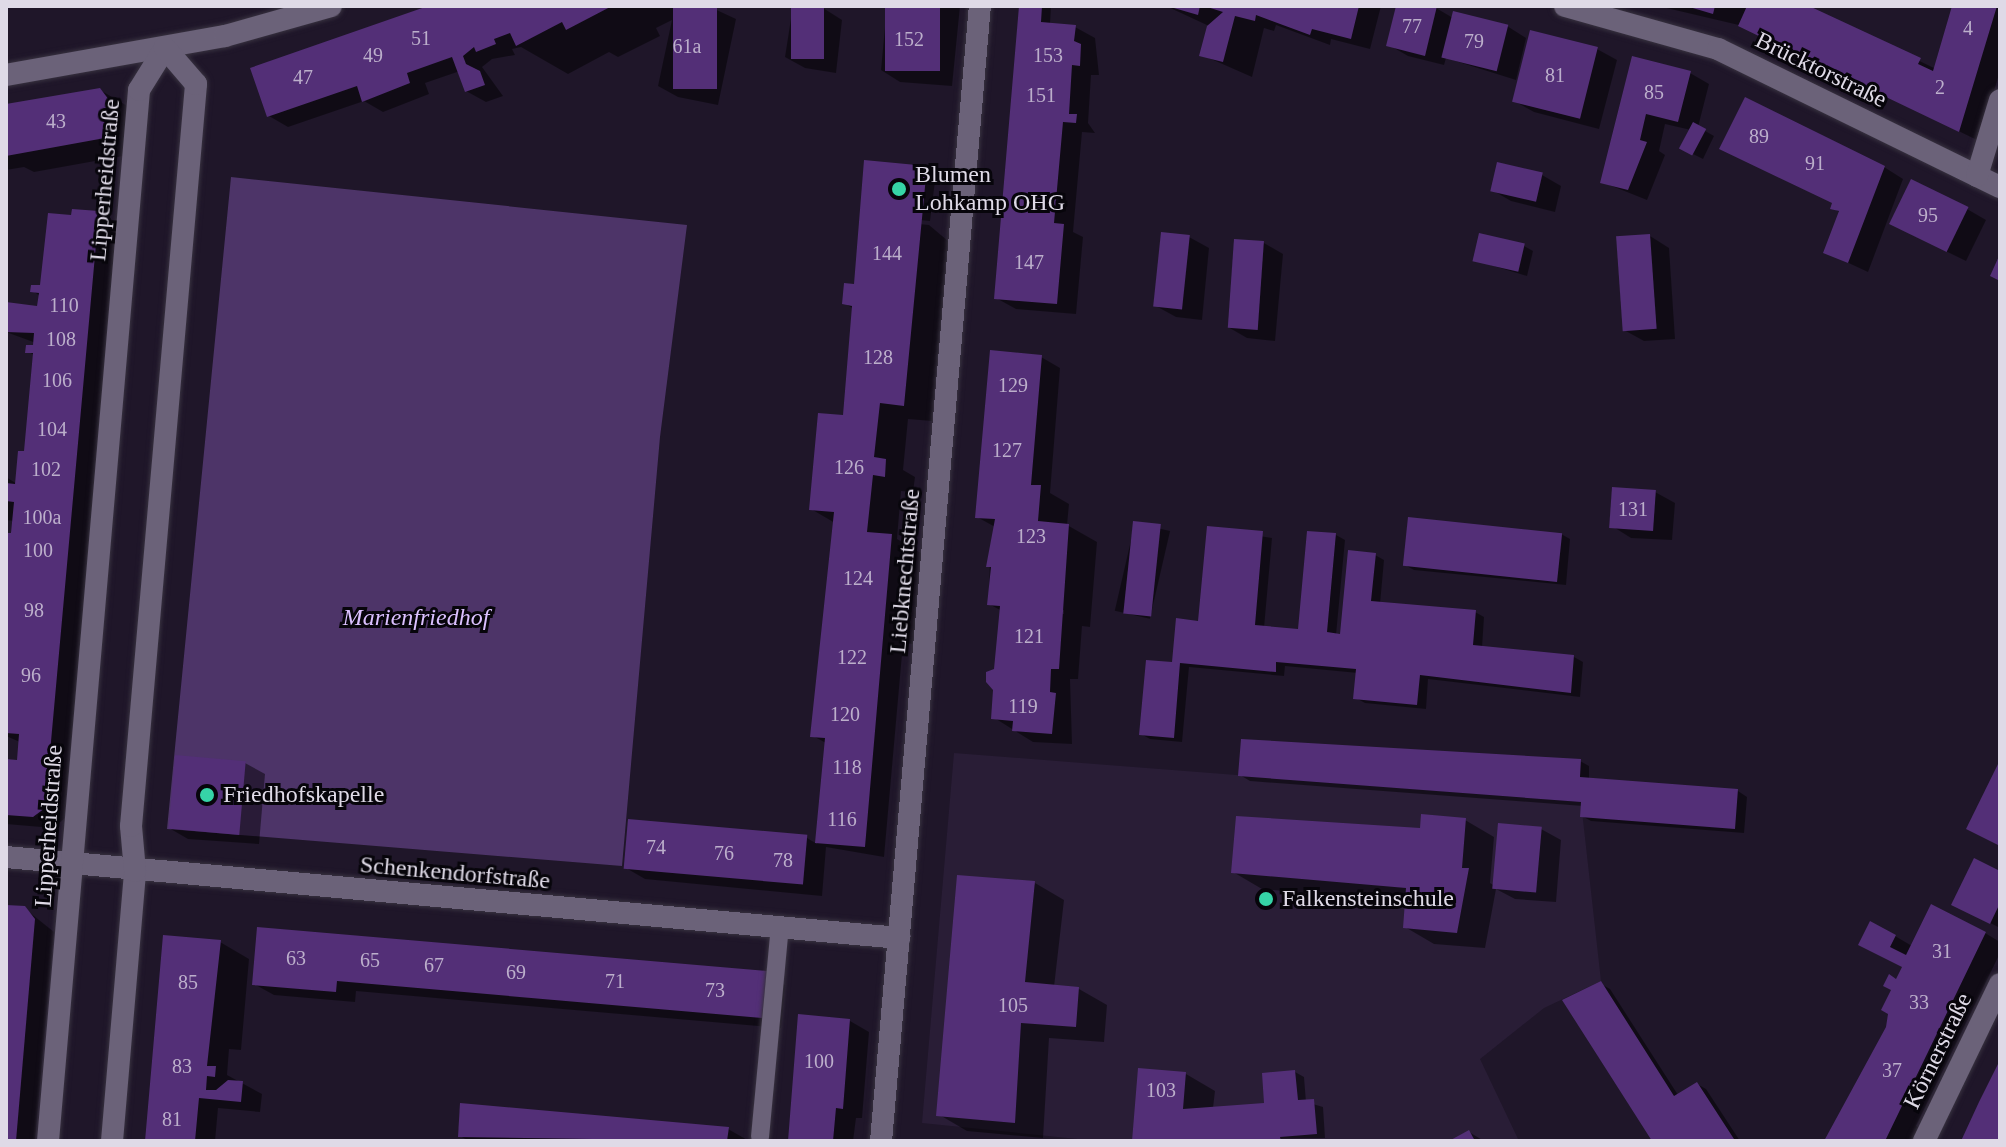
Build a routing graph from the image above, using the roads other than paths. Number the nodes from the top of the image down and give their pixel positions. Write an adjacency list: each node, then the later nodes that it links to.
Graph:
1 (331, 6): 4 (street)
2 (980, 6): 13 (street, Liebknechtstraße)
3 (1565, 6): 7 (street, Brücktorstraße)
4 (165, 48): 5 (street); 10 (street, Lipperheidstraße); 11 (street)
5 (6, 75)
6 (2000, 100): 7 (street)
7 (1977, 176): 8 (street, Brücktorstraße)
8 (2000, 187)
9 (6, 857): 10 (street, Schenkendorfstraße)
10 (74, 863): 11 (street, Schenkendorfstraße); 16 (street, Lipperheidstraße)
11 (135, 871): 12 (street, Schenkendorfstraße); 17 (street)
12 (780, 926): 13 (street, Schenkendorfstraße); 15 (lane)
13 (899, 938): 18 (street, Liebknechtstraße)
14 (2000, 984): 19 (street, Körnerstraße)
15 (760, 1137)
16 (48, 1141)
17 (112, 1141)
18 (881, 1141)
19 (1924, 1141)

